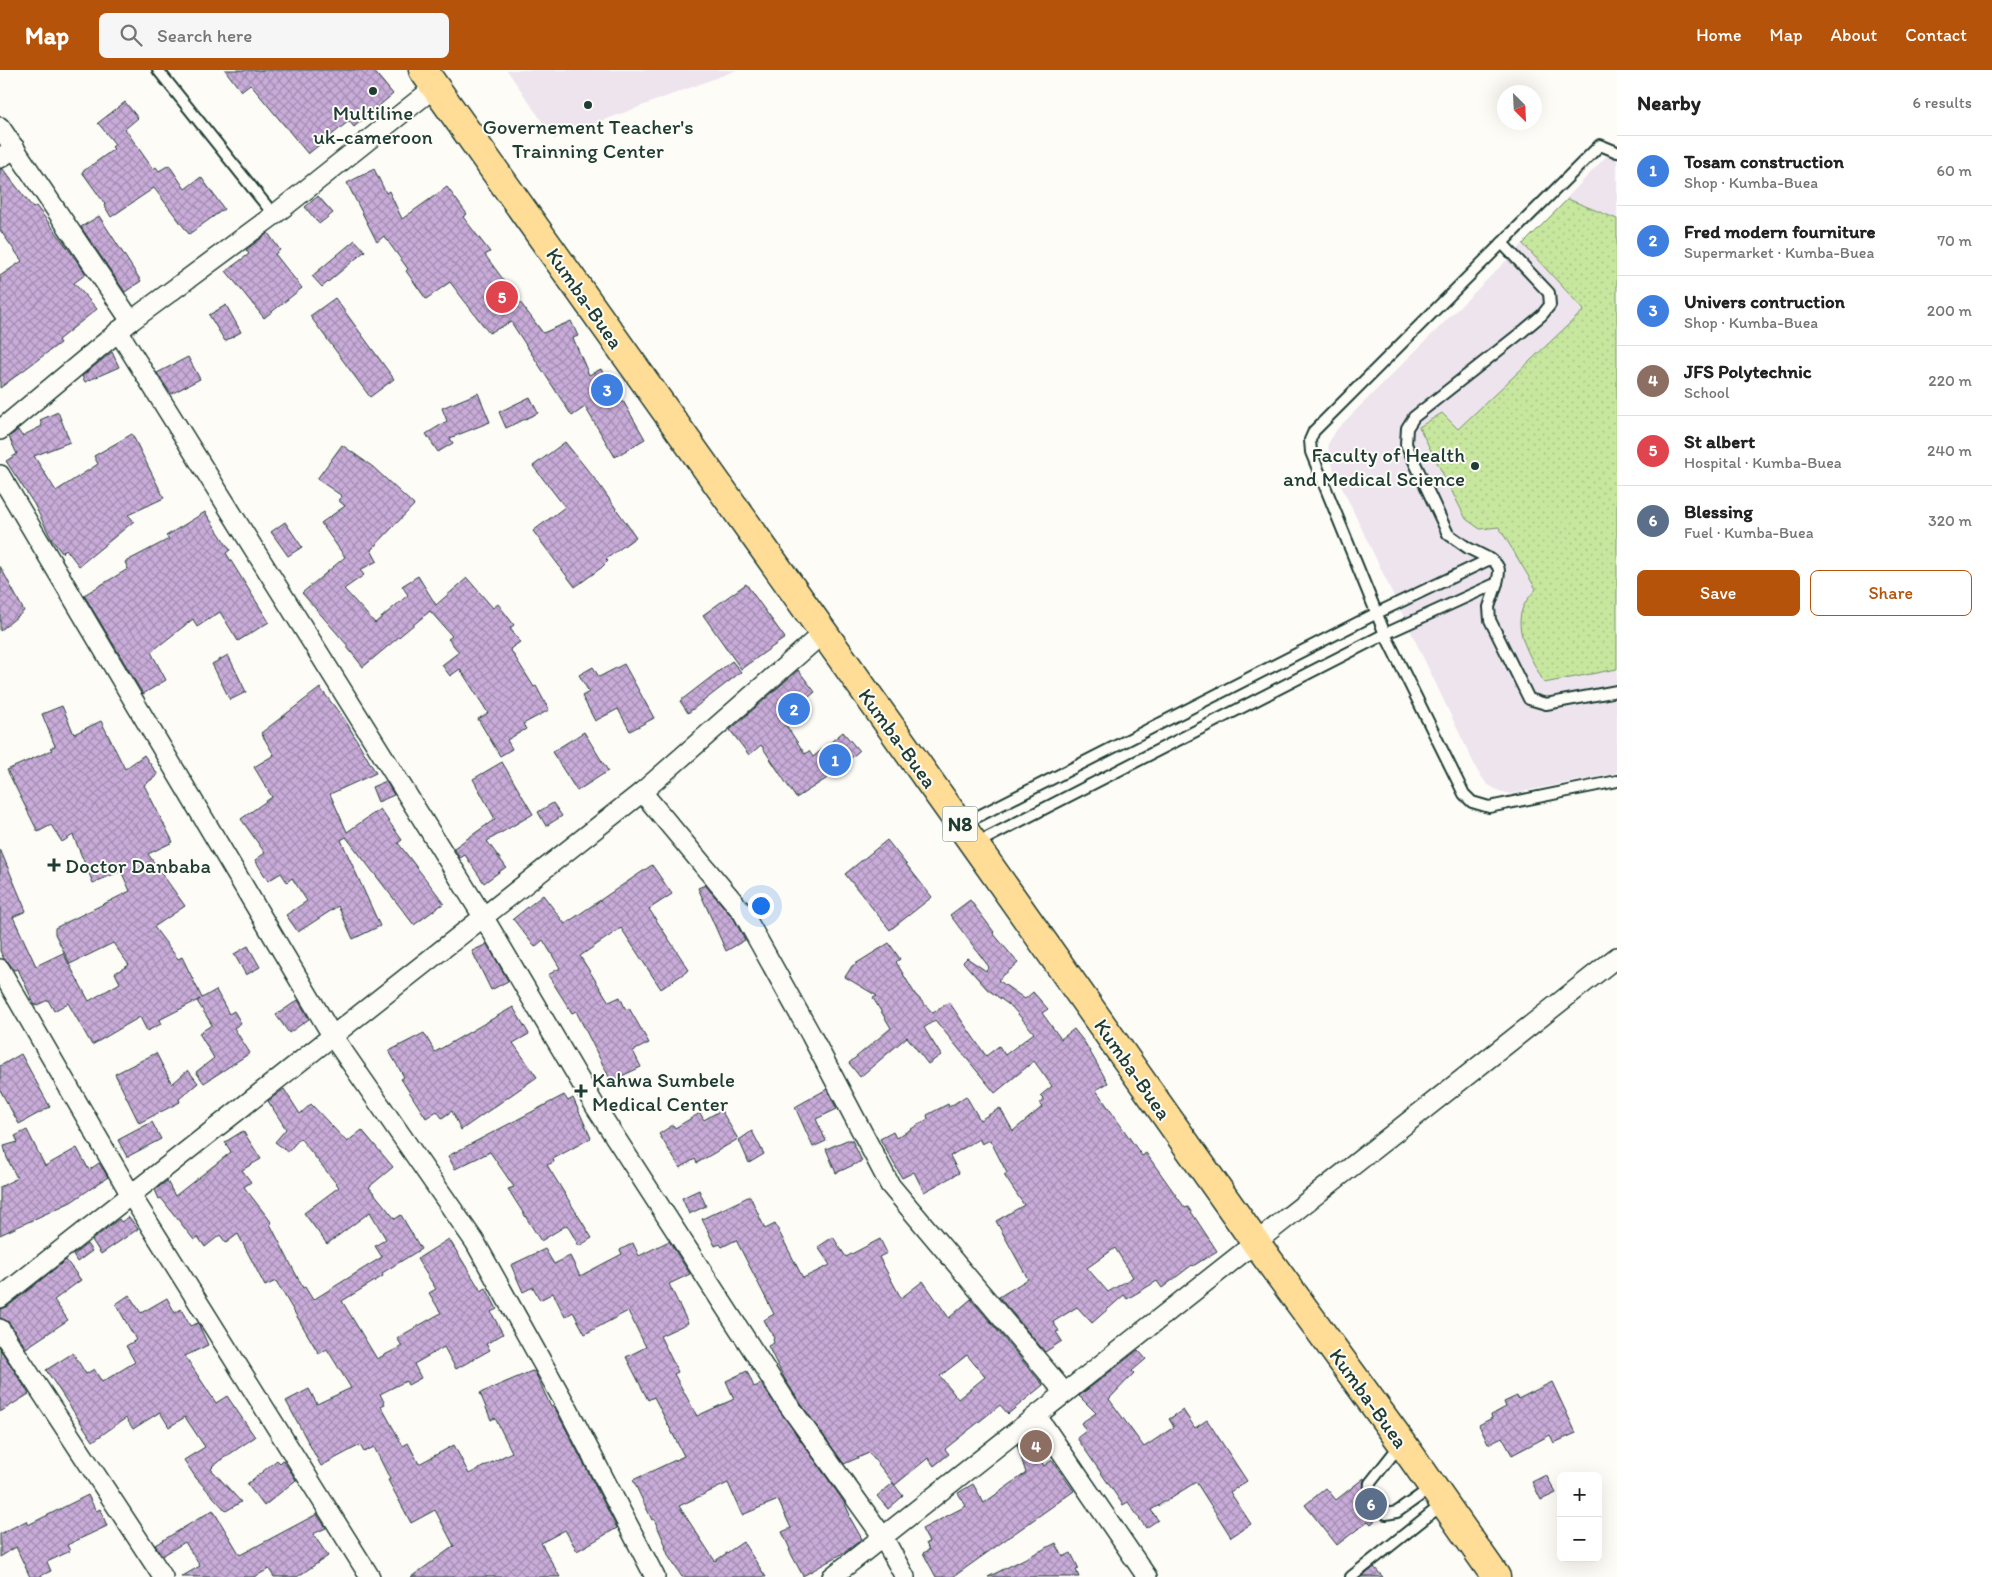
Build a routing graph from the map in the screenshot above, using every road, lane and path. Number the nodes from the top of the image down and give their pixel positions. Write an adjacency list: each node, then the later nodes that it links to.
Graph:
1 (158, 70): 6 (lane)
2 (429, 78): 6 (street); 14 (highway, Kumba-Buea / N8)
3 (0, 127): 5 (street)
4 (1617, 152): 7 (lane)
5 (8, 153): 8 (street)
6 (274, 215): 8 (street)
7 (1502, 243): 11 (lane); 13 (lane)
8 (124, 326): 9 (street); 20 (street)
9 (0, 430)
10 (0, 476): 23 (street)
11 (1490, 558): 12 (lane); 13 (lane)
12 (1497, 583): 15 (lane); 16 (lane)
13 (1377, 613): 15 (lane); 19 (lane)
14 (822, 633): 18 (street); 19 (highway, Kumba-Buea / N8)
15 (1386, 634): 17 (lane); 19 (lane)
16 (1617, 691)
17 (1617, 781)
18 (642, 792): 20 (street); 28 (street)
19 (968, 835): 25 (highway, Kumba-Buea / N8)
20 (484, 918): 23 (street); 32 (street)
21 (1617, 957): 25 (street)
22 (0, 969): 24 (street)
23 (333, 1037): 24 (street); 35 (street)
24 (131, 1195): 26 (street); 34 (street)
25 (1256, 1243): 28 (street); 30 (highway, Kumba-Buea / N8)
26 (0, 1298)
27 (0, 1329): 33 (street)
28 (1065, 1394): 29 (street)
29 (1037, 1416): 32 (street); 38 (street)
30 (1402, 1443): 31 (highway, Kumba-Buea / N8); 31 (lane)
31 (1438, 1494): 39 (lane); 40 (highway, Kumba-Buea / N8)
32 (883, 1537): 36 (street); 37 (street)
33 (163, 1577)
34 (370, 1577)
35 (655, 1577)
36 (832, 1577)
37 (905, 1577)
38 (1146, 1577)
39 (1351, 1577)
40 (1496, 1577)

